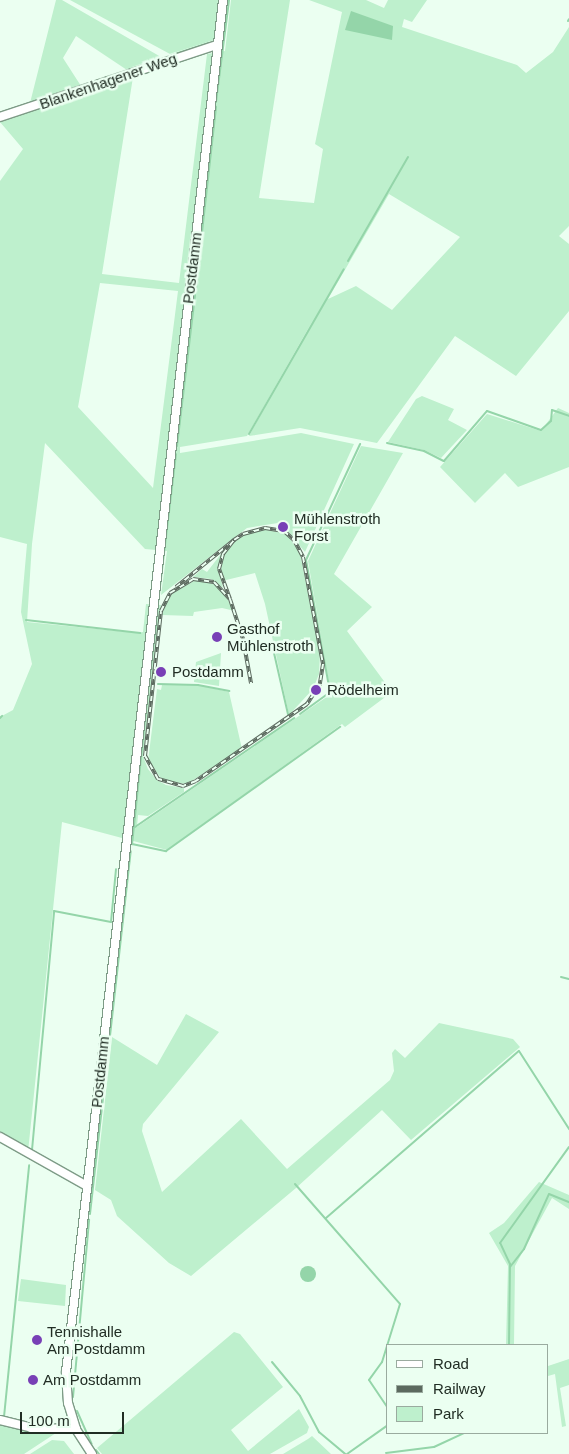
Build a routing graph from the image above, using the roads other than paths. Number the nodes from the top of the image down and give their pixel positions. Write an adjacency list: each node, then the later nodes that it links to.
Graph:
1 (222, 0): 2 (street, Postdamm)
2 (217, 46): 3 (street, Blankenhagener Weg); 5 (street, Postdamm)
3 (0, 117)
4 (0, 1137): 5 (street)
5 (87, 1186): 7 (street, Postdamm)
6 (0, 1420): 7 (street)
7 (76, 1429): 8 (street, Postdamm)
8 (92, 1454)

